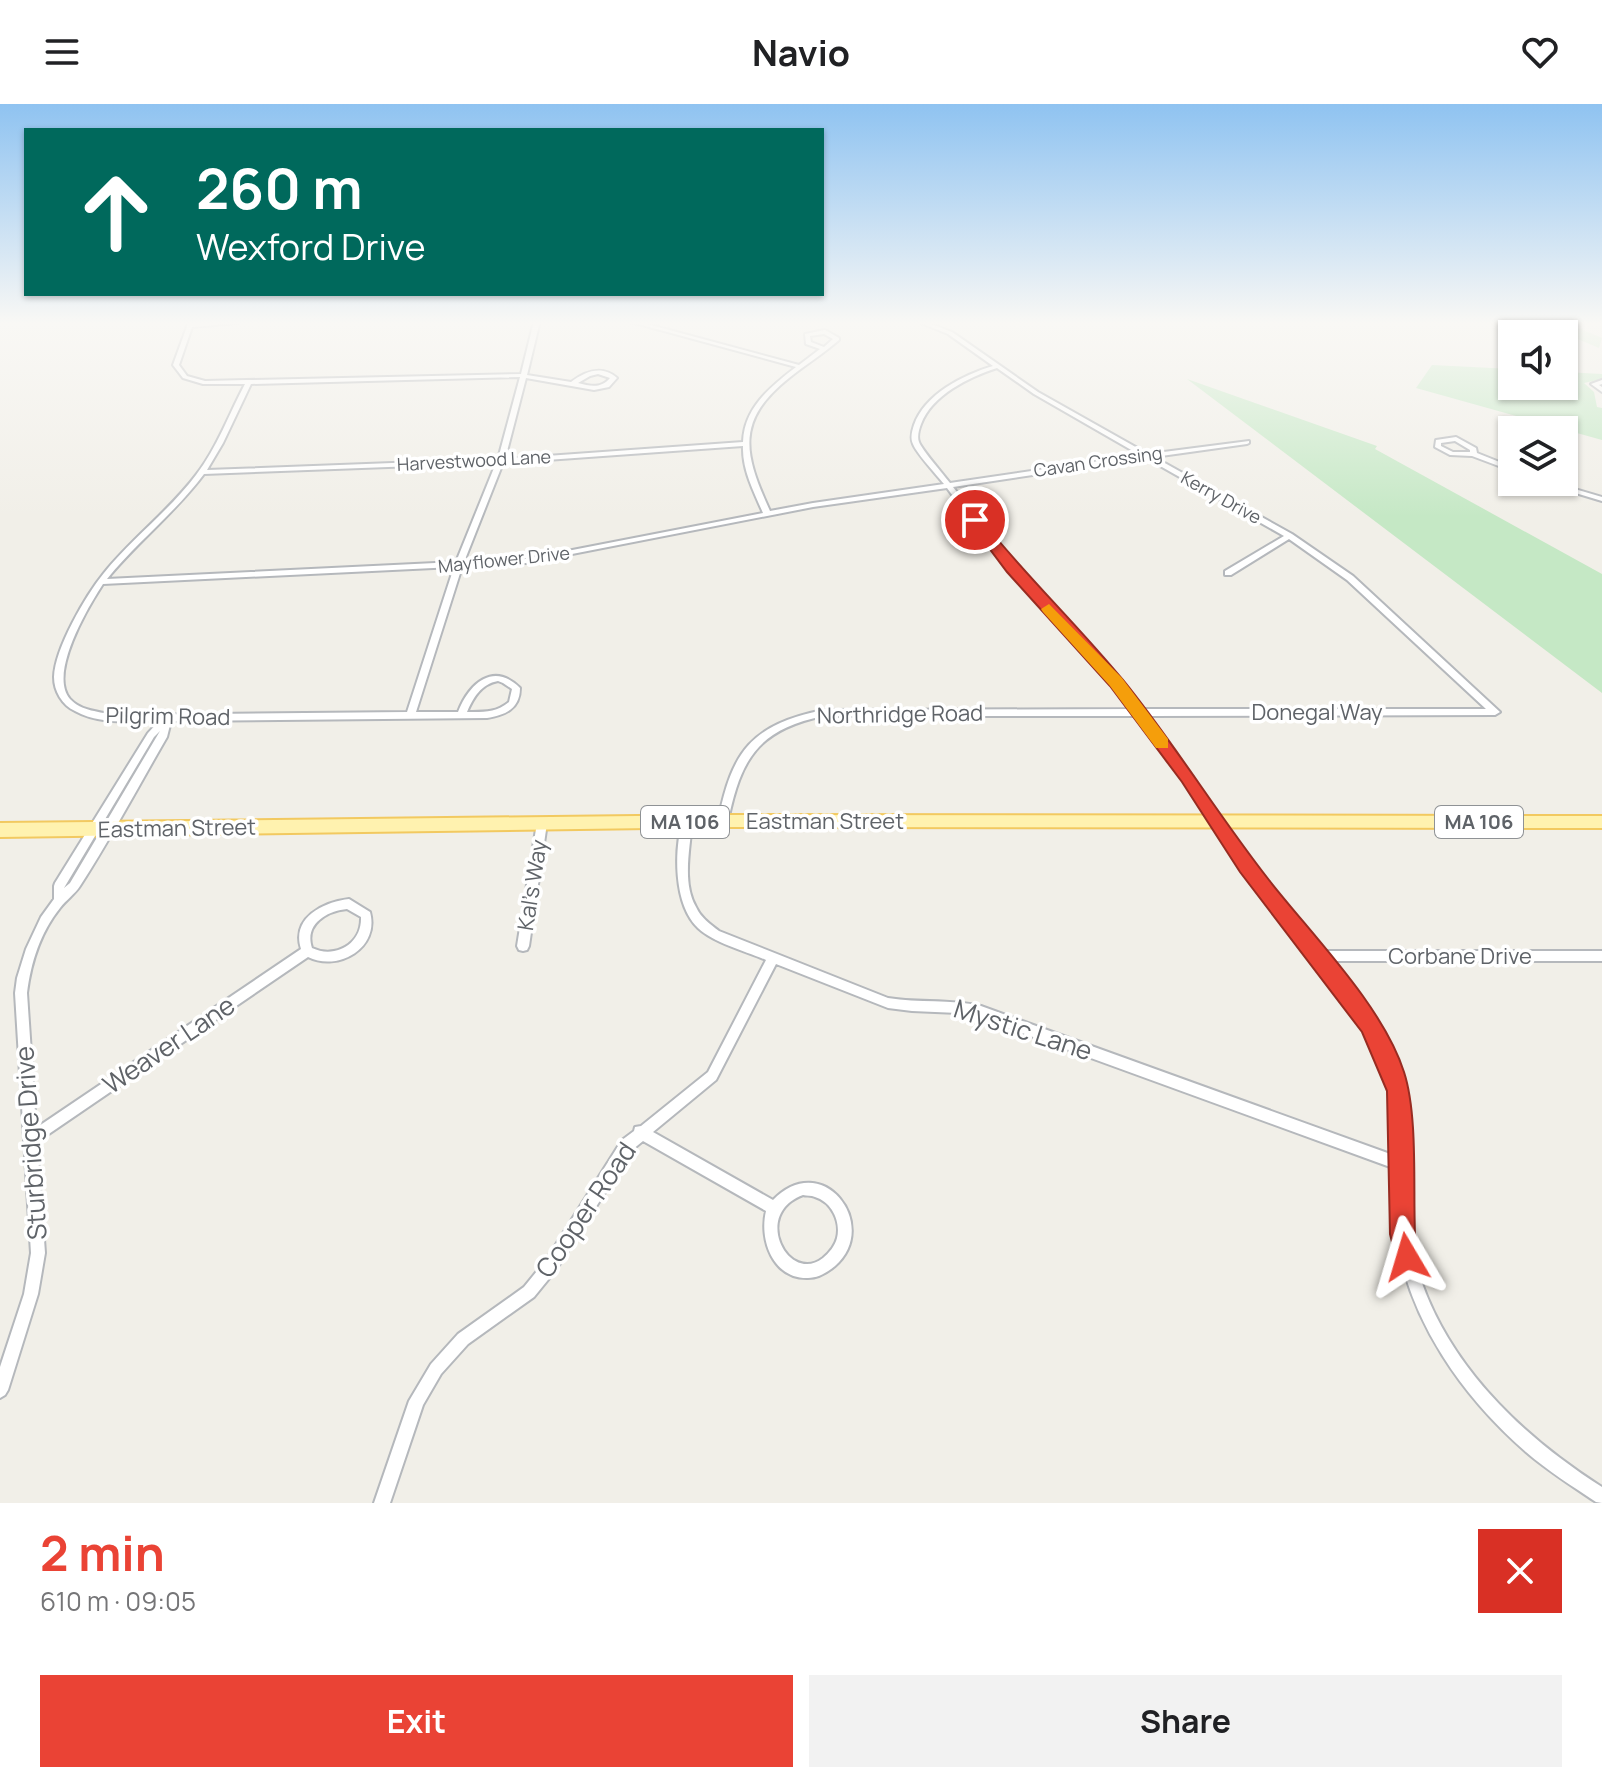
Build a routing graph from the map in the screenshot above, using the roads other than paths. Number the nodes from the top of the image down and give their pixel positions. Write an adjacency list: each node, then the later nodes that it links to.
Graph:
1 (247, 386): 12 (street, Pilgrim Road)
2 (520, 386): 10 (street)
3 (779, 386): 7 (street)
4 (954, 386): 13 (street)
5 (1027, 386): 9 (street, Kerry Drive)
6 (1247, 442): 9 (street, Cavan Crossing)
7 (747, 444): 10 (street, Harvestwood Lane); 16 (street)
8 (1473, 454): 8 (street); 11 (street)
9 (1144, 456): 13 (street, Cavan Crossing); 17 (street, Kerry Drive)
10 (501, 461): 12 (street, Harvestwood Lane); 18 (street)
11 (1498, 464)
12 (202, 472): 20 (street, Pilgrim Road)
13 (949, 485): 16 (street, Mayflower Drive); 22 (street)
14 (1578, 492): 15 (street)
15 (1602, 499)
16 (767, 513): 18 (street, Mayflower Drive)
17 (1289, 536): 19 (street); 21 (street, Kerry Drive)
18 (458, 567): 20 (street, Mayflower Drive); 23 (street)
19 (1228, 573)
20 (101, 582): 25 (street, Pilgrim Road)
21 (1495, 712): 22 (street, Donegal Way)
22 (1139, 713): 26 (street, Northridge Road); 28 (street)
23 (411, 715): 24 (street, Pilgrim Road); 25 (street, Pilgrim Road)
24 (461, 715): 24 (street, Pilgrim Road)
25 (167, 718): 31 (street, Sturbridge Drive)
26 (723, 821): 27 (main road, Eastman Street / MA 106); 28 (main road, Eastman Street / MA 106)
27 (687, 822): 30 (main road, Eastman Street / MA 106); 37 (street, Mystic Lane)
28 (1216, 822): 29 (main road, Eastman Street / MA 106); 35 (street)
29 (1602, 822)
30 (542, 823): 31 (main road, Eastman Street / MA 106); 33 (street, Kal's Way)
31 (100, 828): 32 (main road, Eastman Street / MA 106); 39 (street, Sturbridge Drive)
32 (0, 830)
33 (523, 946)
34 (307, 951): 34 (street); 39 (street, Weaver Lane)
35 (1317, 956): 36 (street, Corbane Drive); 40 (street)
36 (1602, 956)
37 (773, 958): 38 (street, Cooper Road); 40 (street, Mystic Lane)
38 (640, 1132): 41 (street); 44 (street, Cooper Road)
39 (31, 1139): 42 (street, Sturbridge Drive)
40 (1402, 1165): 43 (street)
41 (774, 1208): 41 (street)
42 (0, 1390)
43 (1602, 1496)
44 (382, 1503)

